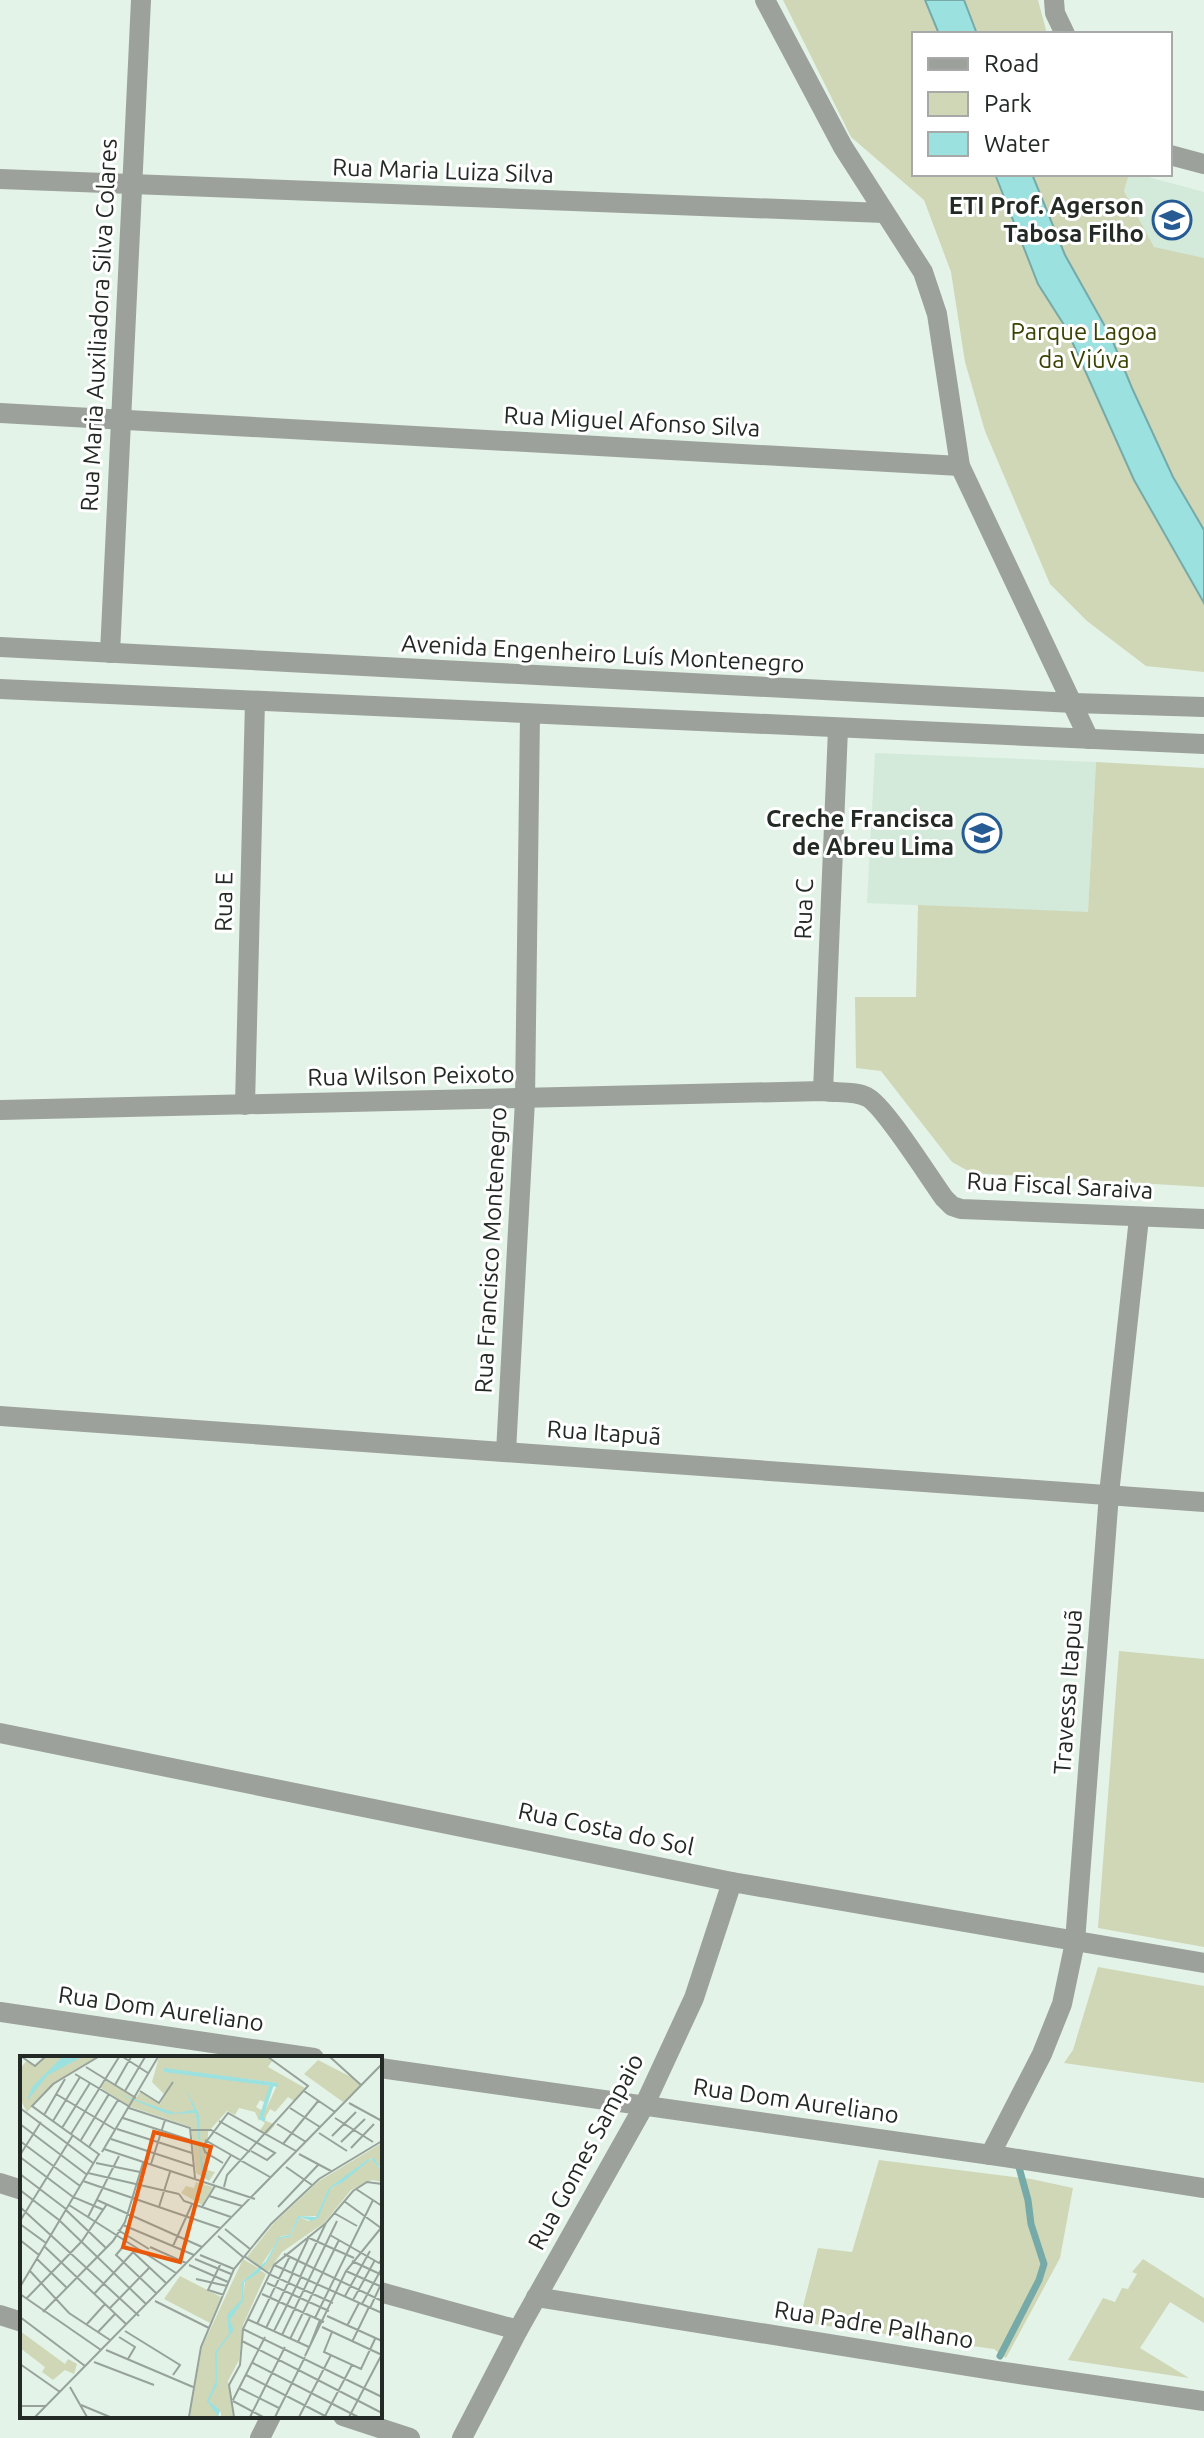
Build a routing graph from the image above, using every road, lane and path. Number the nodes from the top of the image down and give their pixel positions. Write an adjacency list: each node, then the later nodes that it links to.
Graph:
1 (141, 0): 8 (street, Rua Maria Auxiliadora Silva Colares)
2 (765, 0): 9 (street)
3 (1054, 0): 4 (street)
4 (1064, 32)
5 (1172, 156): 6 (street)
6 (1204, 164)
7 (0, 179): 8 (street, Rua Maria Luiza Silva)
8 (131, 185): 9 (street, Rua Maria Luiza Silva); 11 (street, Rua Maria Auxiliadora Silva Colares)
9 (884, 213): 12 (street)
10 (0, 413): 11 (street, Rua Miguel Afonso Silva)
11 (122, 420): 12 (street, Rua Miguel Afonso Silva); 14 (street, Rua Maria Auxiliadora Silva Colares)
12 (960, 466): 18 (street)
13 (0, 647): 14 (street, Avenida Engenheiro Luís Montenegro)
14 (110, 653): 15 (street, Avenida Engenheiro Luís Montenegro)
15 (475, 673): 18 (street, Avenida Engenheiro Luís Montenegro); 20 (street)
16 (0, 689): 17 (street)
17 (255, 701): 20 (street); 27 (street, Rua E)
18 (1073, 703): 19 (street, Avenida Engenheiro Luís Montenegro); 23 (street)
19 (1204, 707)
20 (473, 710): 21 (street)
21 (530, 714): 22 (street); 26 (street, Rua Francisco Montenegro)
22 (838, 729): 23 (street); 25 (street, Rua C)
23 (1089, 739): 24 (street)
24 (1204, 744)
25 (823, 1091): 26 (street, Rua Wilson Peixoto); 29 (street, Rua Fiscal Saraiva)
26 (525, 1100): 27 (street, Rua Wilson Peixoto); 32 (street, Rua Francisco Montenegro)
27 (245, 1105): 28 (street, Rua Wilson Peixoto)
28 (0, 1110)
29 (1139, 1218): 30 (street, Rua Fiscal Saraiva); 33 (street, Travessa Itapuã)
30 (1204, 1219)
31 (0, 1416): 32 (street, Rua Itapuã)
32 (506, 1452): 33 (street, Rua Itapuã)
33 (1109, 1494): 34 (street, Rua Itapuã); 37 (street, Travessa Itapuã)
34 (1204, 1502)
35 (0, 1733): 36 (street, Rua Costa do Sol)
36 (732, 1882): 37 (street, Rua Costa do Sol); 42 (street, Rua Gomes Sampaio)
37 (1075, 1942): 38 (street, Rua Costa do Sol); 43 (street, Travessa Itapuã)
38 (1204, 1963)
39 (0, 2012): 40 (street, Rua Dom Aureliano)
40 (300, 2056)
41 (382, 2068): 42 (street, Rua Dom Aureliano)
42 (644, 2106): 43 (street, Rua Dom Aureliano); 48 (street, Rua Gomes Sampaio)
43 (990, 2155): 45 (street, Rua Dom Aureliano)
44 (0, 2183): 46 (street)
45 (1204, 2188)
46 (20, 2189)
47 (382, 2293): 51 (street)
48 (536, 2297): 51 (street, Rua Gomes Sampaio); 52 (street, Rua Padre Palhano)
49 (0, 2315): 50 (street)
50 (20, 2321)
51 (518, 2330): 57 (street, Rua Gomes Sampaio)
52 (1204, 2401)
53 (270, 2418): 55 (street)
54 (349, 2418): 56 (street)
55 (260, 2438)
56 (410, 2438)
57 (462, 2438)

